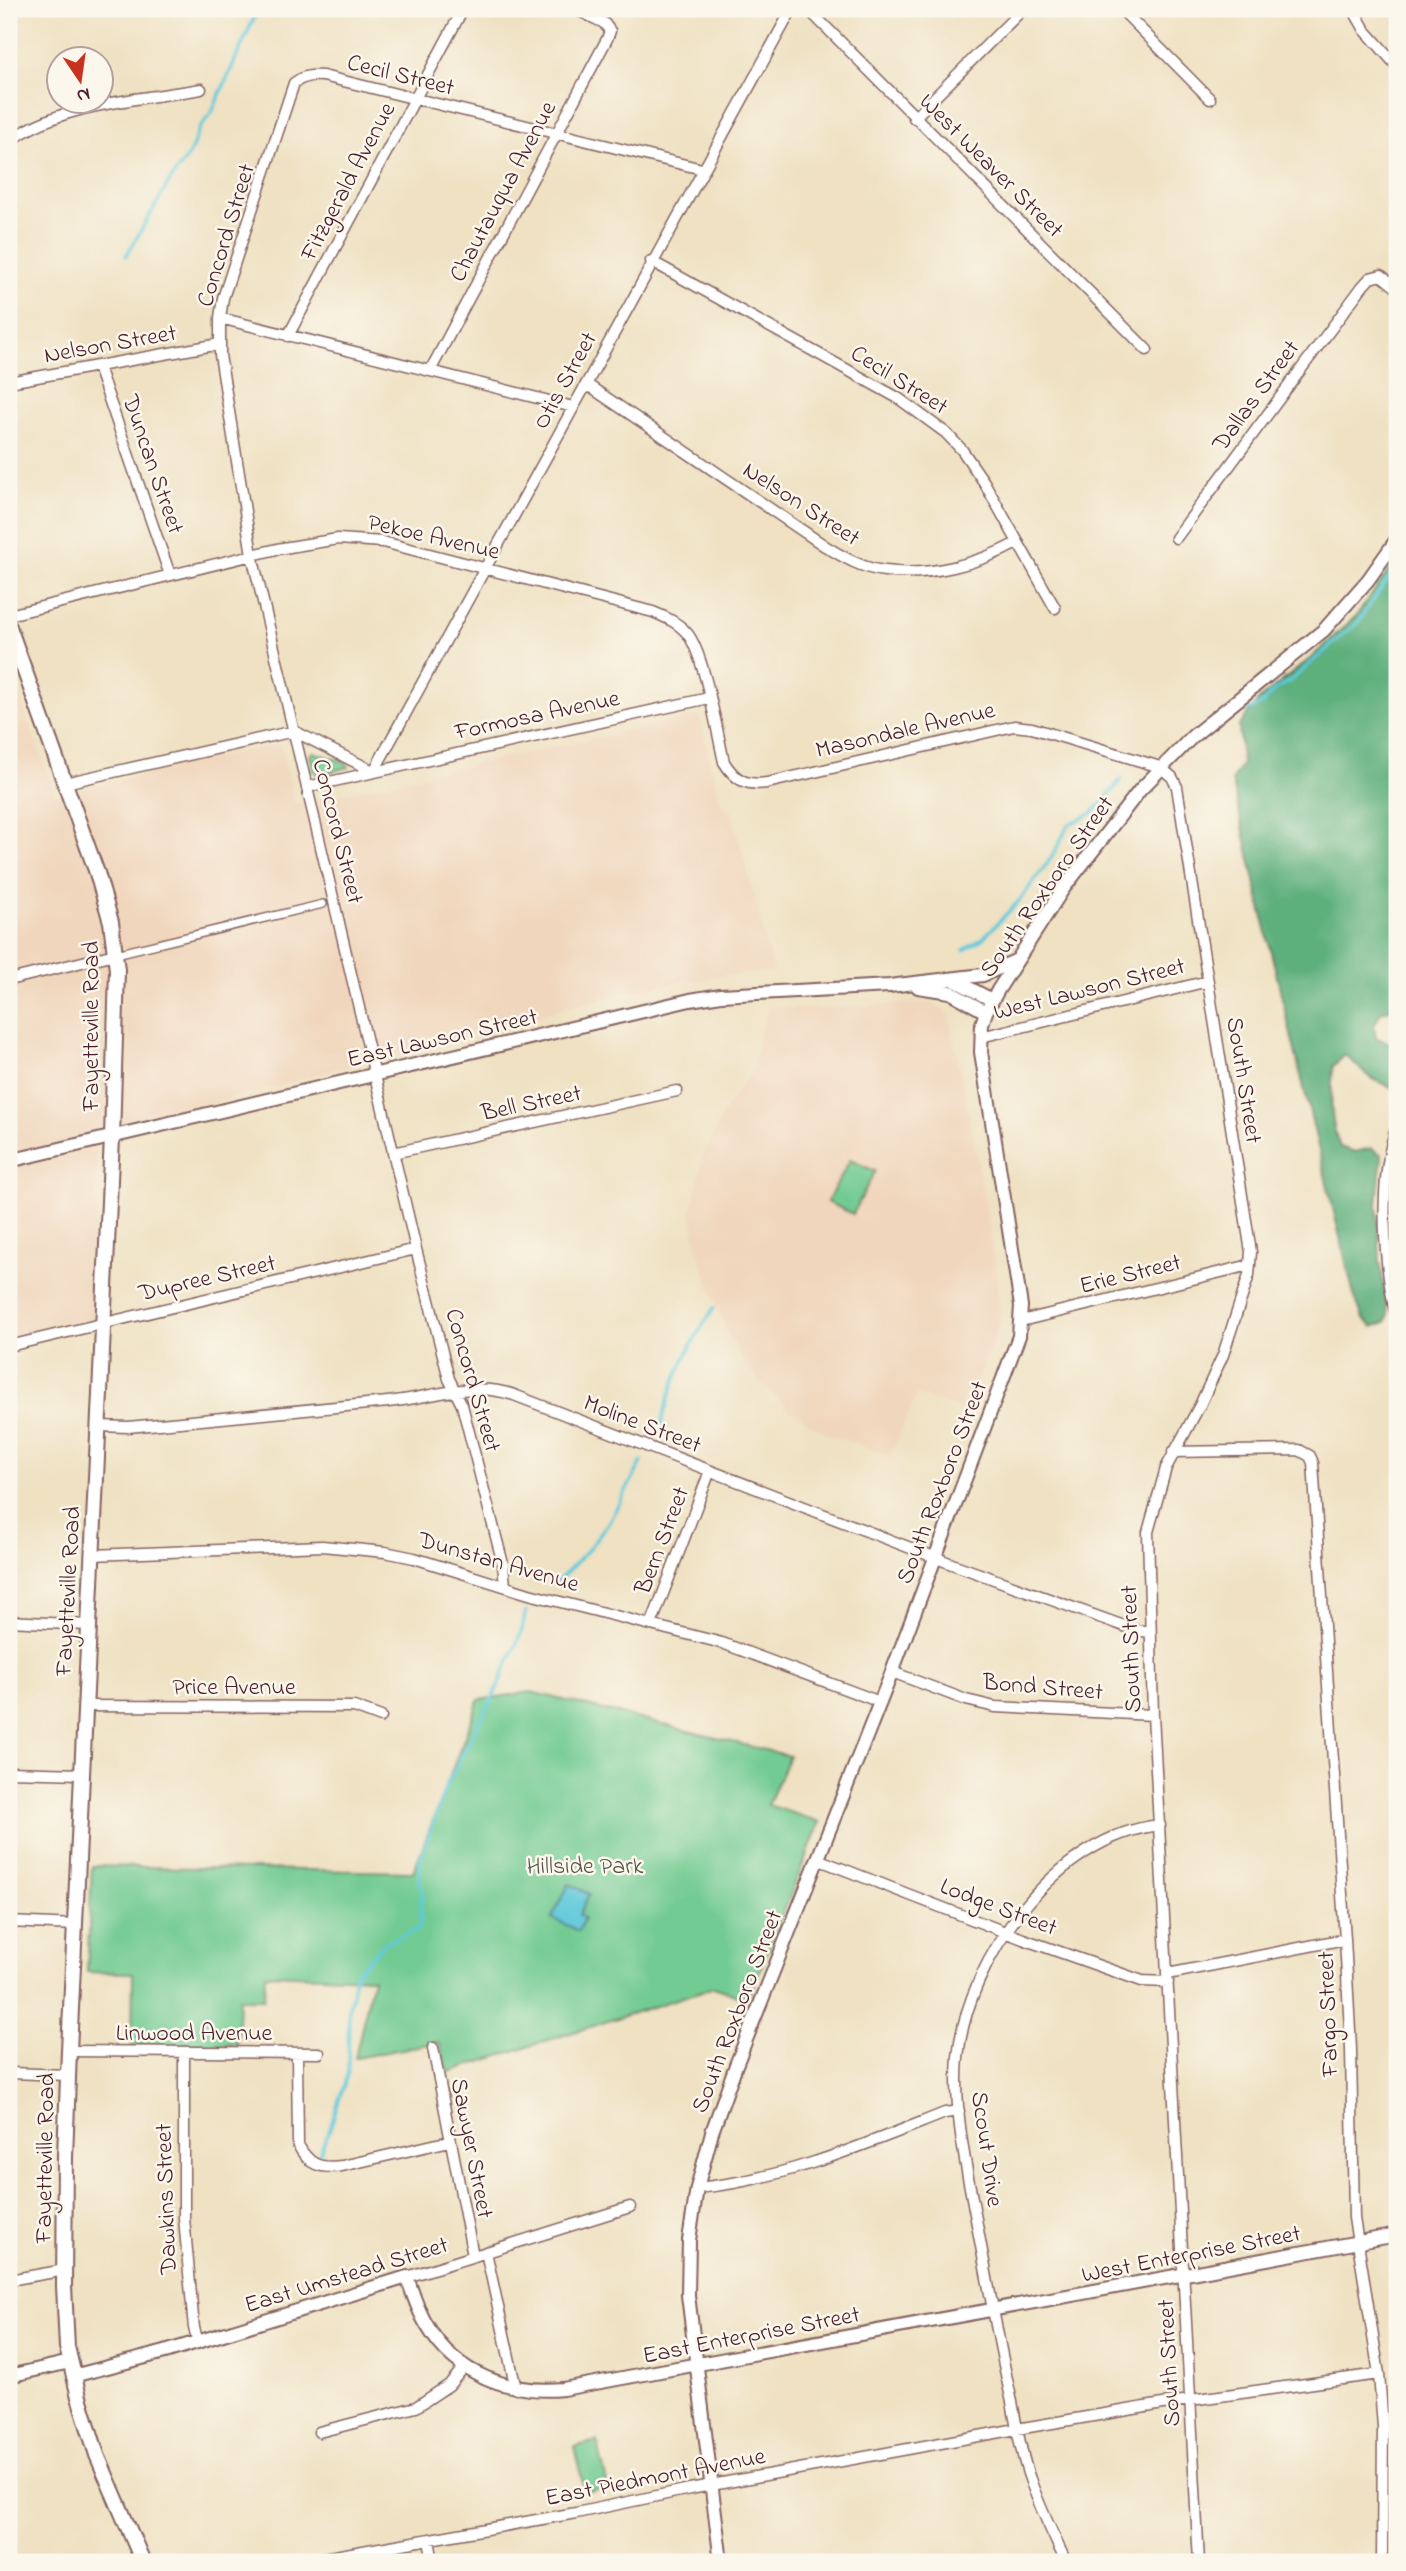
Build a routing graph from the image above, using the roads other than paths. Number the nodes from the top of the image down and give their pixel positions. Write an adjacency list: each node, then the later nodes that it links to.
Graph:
1 (463, 9): 11 (street, Fitzgerald Avenue)
2 (575, 9): 14 (street, Chautauqua Avenue)
3 (792, 9): 16 (street, Otis Street)
4 (808, 9): 13 (street, West Weaver Street)
5 (1024, 9): 13 (street)
6 (1121, 9): 12 (street)
7 (1353, 9): 8 (street)
8 (1397, 66)
9 (294, 83): 11 (street, Cecil Street); 19 (street, Concord Street)
10 (201, 89): 15 (street)
11 (415, 99): 14 (street, Cecil Street); 20 (street, Fitzgerald Avenue)
12 (1210, 99)
13 (914, 118): 22 (street, West Weaver Street)
14 (556, 133): 16 (street, Cecil Street); 24 (street, Chautauqua Avenue)
15 (9, 142)
16 (702, 169): 17 (street, Otis Street)
17 (651, 261): 26 (street, Otis Street); 30 (street, Cecil Street)
18 (1397, 288): 28 (street, Dallas Street)
19 (220, 318): 20 (street); 21 (street, Concord Street)
20 (288, 336): 24 (street)
21 (220, 345): 23 (street, Nelson Street); 31 (street, Concord Street)
22 (1147, 350)
23 (98, 367): 25 (street, Nelson Street); 33 (street, Duncan Street)
24 (430, 371): 27 (street)
25 (9, 382)
26 (586, 384): 27 (street, Otis Street); 30 (street, Nelson Street)
27 (573, 407): 32 (street, Otis Street)
28 (1176, 538)
29 (1397, 539): 40 (street, South Roxboro Street)
30 (1017, 543): 34 (street, Cecil Street)
31 (252, 555): 32 (street, Pekoe Avenue); 33 (street, Pekoe Avenue); 38 (street, Concord Street)
32 (484, 568): 37 (street, Pekoe Avenue); 41 (street, Otis Street)
33 (170, 575): 35 (street, Pekoe Avenue)
34 (1055, 608)
35 (9, 615)
36 (9, 627): 42 (main road, Fayetteville Road)
37 (709, 698): 39 (street, Pekoe Avenue); 41 (street, Formosa Avenue)
38 (293, 731): 41 (street); 42 (street); 43 (street, Concord Street)
39 (720, 745): 40 (street, Masondale Avenue)
40 (1160, 767): 46 (street, South Roxboro Street); 49 (street, South Street)
41 (374, 771): 43 (street, Formosa Avenue)
42 (65, 783): 45 (main road, Fayetteville Road)
43 (307, 787): 54 (street, Concord Street)
44 (323, 904): 45 (street)
45 (115, 954): 48 (street); 57 (main road, Fayetteville Road)
46 (1016, 961): 47 (street, East Lawson Street); 51 (street, South Roxboro Street)
47 (952, 978): 50 (street, East Lawson Street); 51 (street)
48 (9, 980)
49 (1208, 981): 53 (street, West Lawson Street); 61 (street, South Street)
50 (889, 986): 52 (street, East Lawson Street); 54 (street, East Lawson Street)
51 (992, 1000): 52 (street, South Roxboro Street)
52 (986, 1012): 53 (street, South Roxboro Street)
53 (981, 1037): 63 (street, South Roxboro Street)
54 (375, 1075): 57 (street, East Lawson Street); 58 (street, Concord Street)
55 (677, 1091): 58 (street, Bell Street)
56 (1397, 1126): 62 (street)
57 (112, 1138): 59 (street, East Lawson Street); 64 (main road, Fayetteville Road)
58 (393, 1153): 60 (street, Concord Street)
59 (9, 1161)
60 (416, 1249): 64 (street, Dupree Street); 66 (street, Concord Street)
61 (1250, 1265): 63 (street, Erie Street); 68 (street, South Street)
62 (1397, 1319)
63 (1021, 1321): 71 (street, South Roxboro Street)
64 (103, 1324): 65 (street, Dupree Street); 67 (main road, Fayetteville Road)
65 (9, 1346)
66 (455, 1391): 67 (street, Moline Street); 69 (street, Moline Street); 72 (street, Concord Street)
67 (98, 1426): 70 (main road, Fayetteville Road)
68 (1173, 1452): 76 (street, South Street); 89 (street, Fargo Street)
69 (709, 1471): 71 (street, Moline Street); 75 (street, Bern Street)
70 (92, 1555): 72 (street, Dunstan Avenue); 74 (main road, Fayetteville Road)
71 (935, 1557): 76 (street, Moline Street); 77 (street, South Roxboro Street)
72 (505, 1586): 75 (street, Dunstan Avenue)
73 (9, 1621): 74 (street)
74 (88, 1625): 79 (main road, Fayetteville Road)
75 (651, 1625): 78 (street, Dunstan Avenue)
76 (1150, 1632): 80 (street, South Street)
77 (892, 1672): 78 (street, South Roxboro Street); 80 (street, Bond Street)
78 (880, 1702): 85 (street, South Roxboro Street)
79 (84, 1706): 81 (street, Price Avenue); 83 (main road, Fayetteville Road)
80 (1153, 1715): 84 (street, South Street)
81 (382, 1717)
82 (9, 1772): 83 (street)
83 (82, 1774): 87 (main road, Fayetteville Road)
84 (1160, 1825): 88 (street, Scout Drive); 90 (street, South Street)
85 (817, 1859): 88 (street, Lodge Street); 100 (street, South Roxboro Street)
86 (9, 1922): 87 (street)
87 (75, 1925): 92 (main road, Fayetteville Road)
88 (1007, 1932): 90 (street, Lodge Street); 98 (street, Scout Drive)
89 (1345, 1939): 90 (street, Lodge Street); 103 (street, Fargo Street)
90 (1168, 1978): 107 (street, South Street)
91 (433, 2048): 99 (street, Sawyer Street)
92 (69, 2051): 95 (street, Linwood Avenue); 97 (main road, Fayetteville Road)
93 (297, 2053): 94 (street, Linwood Avenue); 95 (street, Linwood Avenue); 99 (street)
94 (319, 2053)
95 (184, 2054): 111 (street, Dawkins Street)
96 (9, 2073): 97 (street)
97 (68, 2075): 106 (main road, Fayetteville Road)
98 (959, 2111): 100 (street); 110 (street, Scout Drive)
99 (450, 2141): 105 (street, Sawyer Street)
100 (697, 2188): 112 (street, South Roxboro Street)
101 (630, 2207): 104 (street, East Umstead Street)
102 (1397, 2235): 103 (street, West Enterprise Street)
103 (1356, 2243): 107 (street, West Enterprise Street); 115 (street, Fargo Street)
104 (486, 2252): 105 (street, East Umstead Street); 117 (street, Sawyer Street)
105 (472, 2256): 108 (street, East Umstead Street)
106 (65, 2270): 109 (street); 114 (main road, Fayetteville Road)
107 (1184, 2276): 110 (street, West Enterprise Street); 118 (street, South Street)
108 (407, 2277): 111 (street, East Umstead Street); 113 (street, East Enterprise Street)
109 (9, 2280)
110 (993, 2311): 112 (street, East Enterprise Street); 119 (street, Scout Drive)
111 (198, 2342): 114 (street, East Umstead Street)
112 (695, 2365): 117 (street, East Enterprise Street); 121 (street, South Roxboro Street)
113 (465, 2366): 117 (street, East Enterprise Street); 120 (street)
114 (72, 2369): 116 (street, East Umstead Street); 123 (main road, Fayetteville Road)
115 (1379, 2374): 118 (street, East Piedmont Avenue); 129 (street, Fargo Street)
116 (9, 2376)
117 (516, 2389)
118 (1191, 2400): 119 (street, East Piedmont Avenue); 128 (street, South Street)
119 (1017, 2429): 121 (street, East Piedmont Avenue); 127 (street, Scout Drive)
120 (319, 2432)
121 (711, 2485): 122 (street, East Piedmont Avenue); 126 (street, South Roxboro Street)
122 (429, 2540): 124 (street, East Piedmont Avenue); 125 (street)
123 (143, 2562)
124 (301, 2562)
125 (433, 2562)
126 (721, 2562)
127 (1066, 2562)
128 (1199, 2562)
129 (1382, 2562)

